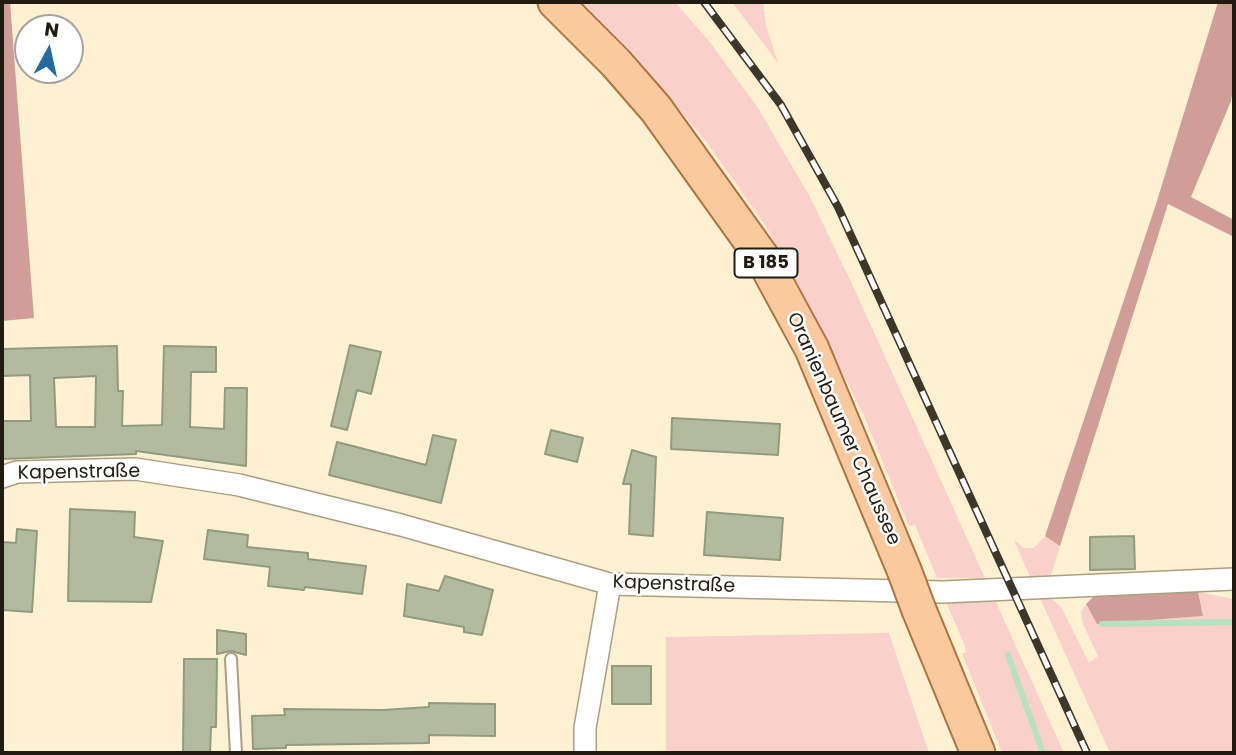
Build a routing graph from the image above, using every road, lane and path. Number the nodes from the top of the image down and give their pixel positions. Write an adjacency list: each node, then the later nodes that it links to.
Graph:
1 (555, 2): 8 (main road, Oranienbaumer Chaussee / B 185, bridge)
2 (2, 477): 4 (street, Kapenstraße)
3 (1234, 579): 4 (street, Kapenstraße)
4 (610, 584): 7 (street)
5 (231, 659): 6 (lane)
6 (236, 753)
7 (585, 753)
8 (978, 753)

